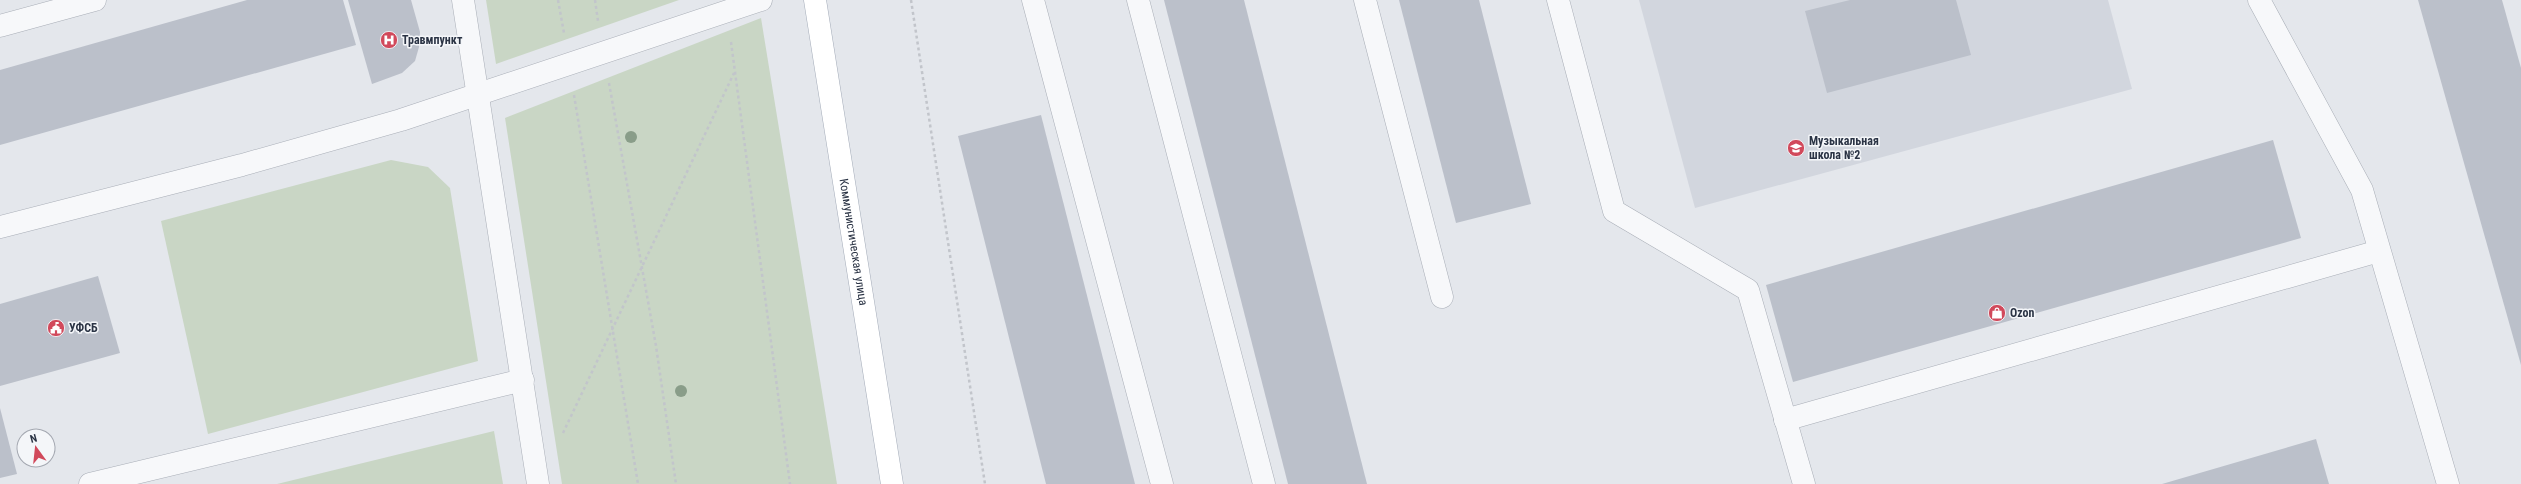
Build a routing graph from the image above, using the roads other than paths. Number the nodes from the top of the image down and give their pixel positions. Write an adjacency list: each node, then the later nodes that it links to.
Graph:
1 (95, 0): 10 (street)
2 (463, 0): 11 (street)
3 (761, 0): 11 (street)
4 (815, 0): 19 (main road, Коммунистическая улица)
5 (1033, 0): 20 (street)
6 (1138, 0): 21 (street)
7 (1365, 0): 14 (street)
8 (1558, 0): 16 (street)
9 (2259, 0): 13 (street)
10 (0, 26)
11 (478, 96): 12 (street); 15 (street)
12 (1, 225)
13 (2379, 251): 16 (street); 23 (street)
14 (1442, 297)
15 (523, 380): 17 (street); 18 (street)
16 (1785, 420): 22 (street)
17 (90, 484)
18 (538, 484)
19 (892, 484)
20 (1162, 484)
21 (1264, 484)
22 (1804, 484)
23 (2448, 484)

